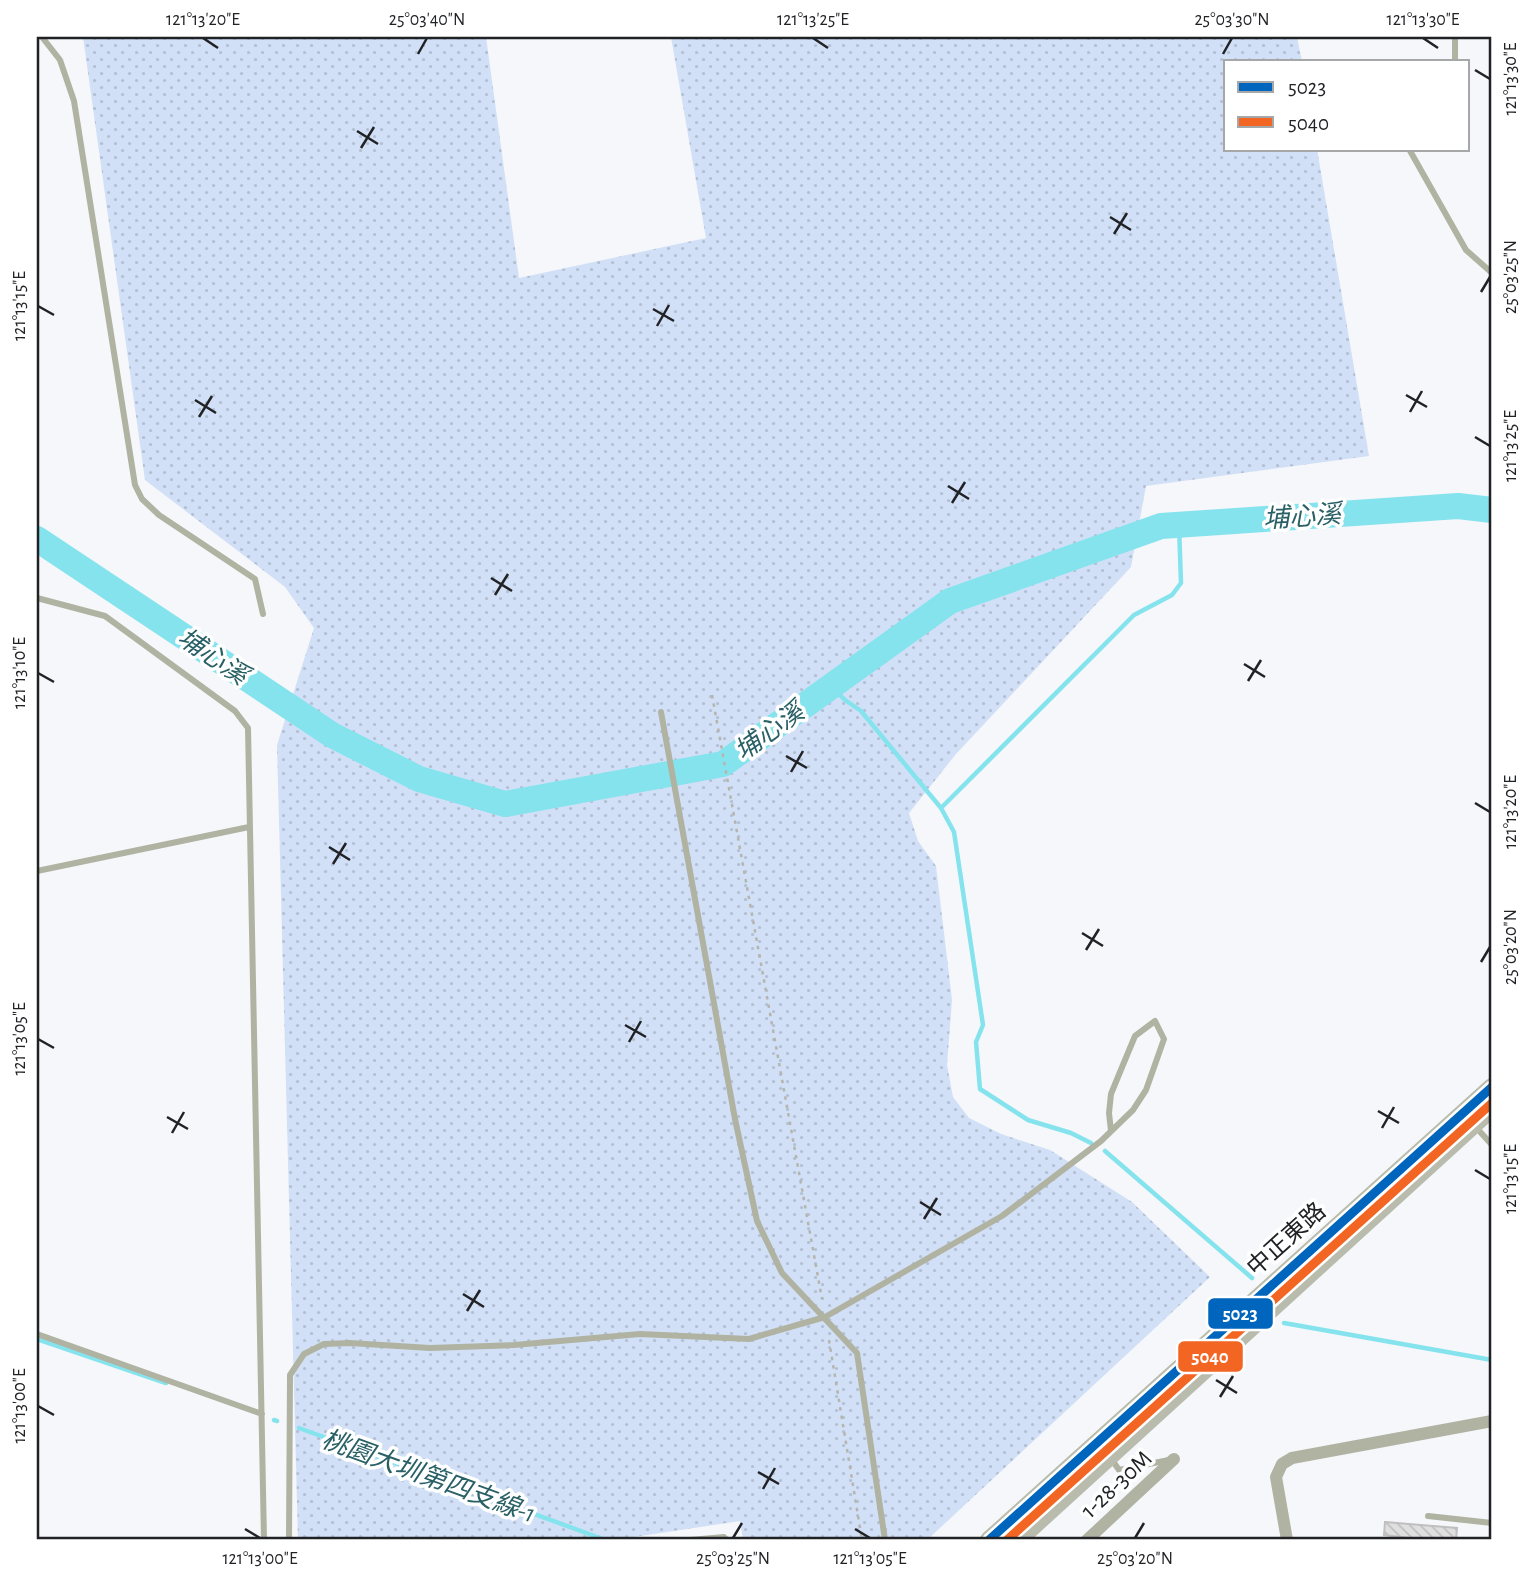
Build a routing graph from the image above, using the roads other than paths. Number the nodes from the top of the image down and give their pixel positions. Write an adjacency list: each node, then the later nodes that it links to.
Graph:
1 (42, 37): 7 (lane)
2 (1455, 37): 3 (lane)
3 (1455, 60)
4 (1410, 150): 5 (lane)
5 (1492, 273)
6 (37, 598): 9 (lane)
7 (263, 614)
8 (660, 712): 16 (lane)
9 (249, 827): 10 (lane); 18 (lane)
10 (37, 871)
11 (1492, 1087): 13 (main road, 中正東路)
12 (1492, 1108): 13 (main road, 中正東路)
13 (1469, 1119): 15 (lane); 20 (main road, 中正東路)
14 (1111, 1131): 14 (lane); 16 (lane)
15 (1492, 1145)
16 (825, 1317): 25 (lane); 28 (lane)
17 (37, 1334): 18 (lane)
18 (262, 1414): 24 (lane)
19 (1492, 1421): 32 (street)
20 (1102, 1449): 21 (lane); 29 (main road, 中正東路); 30 (main road, 中正東路)
21 (1174, 1459): 31 (street, 1-28-30M)
22 (1428, 1517): 23 (lane)
23 (1492, 1523)
24 (264, 1540)
25 (289, 1540)
26 (690, 1540): 27 (lane)
27 (727, 1540)
28 (885, 1540)
29 (989, 1540)
30 (1018, 1540)
31 (1087, 1540)
32 (1287, 1540)

